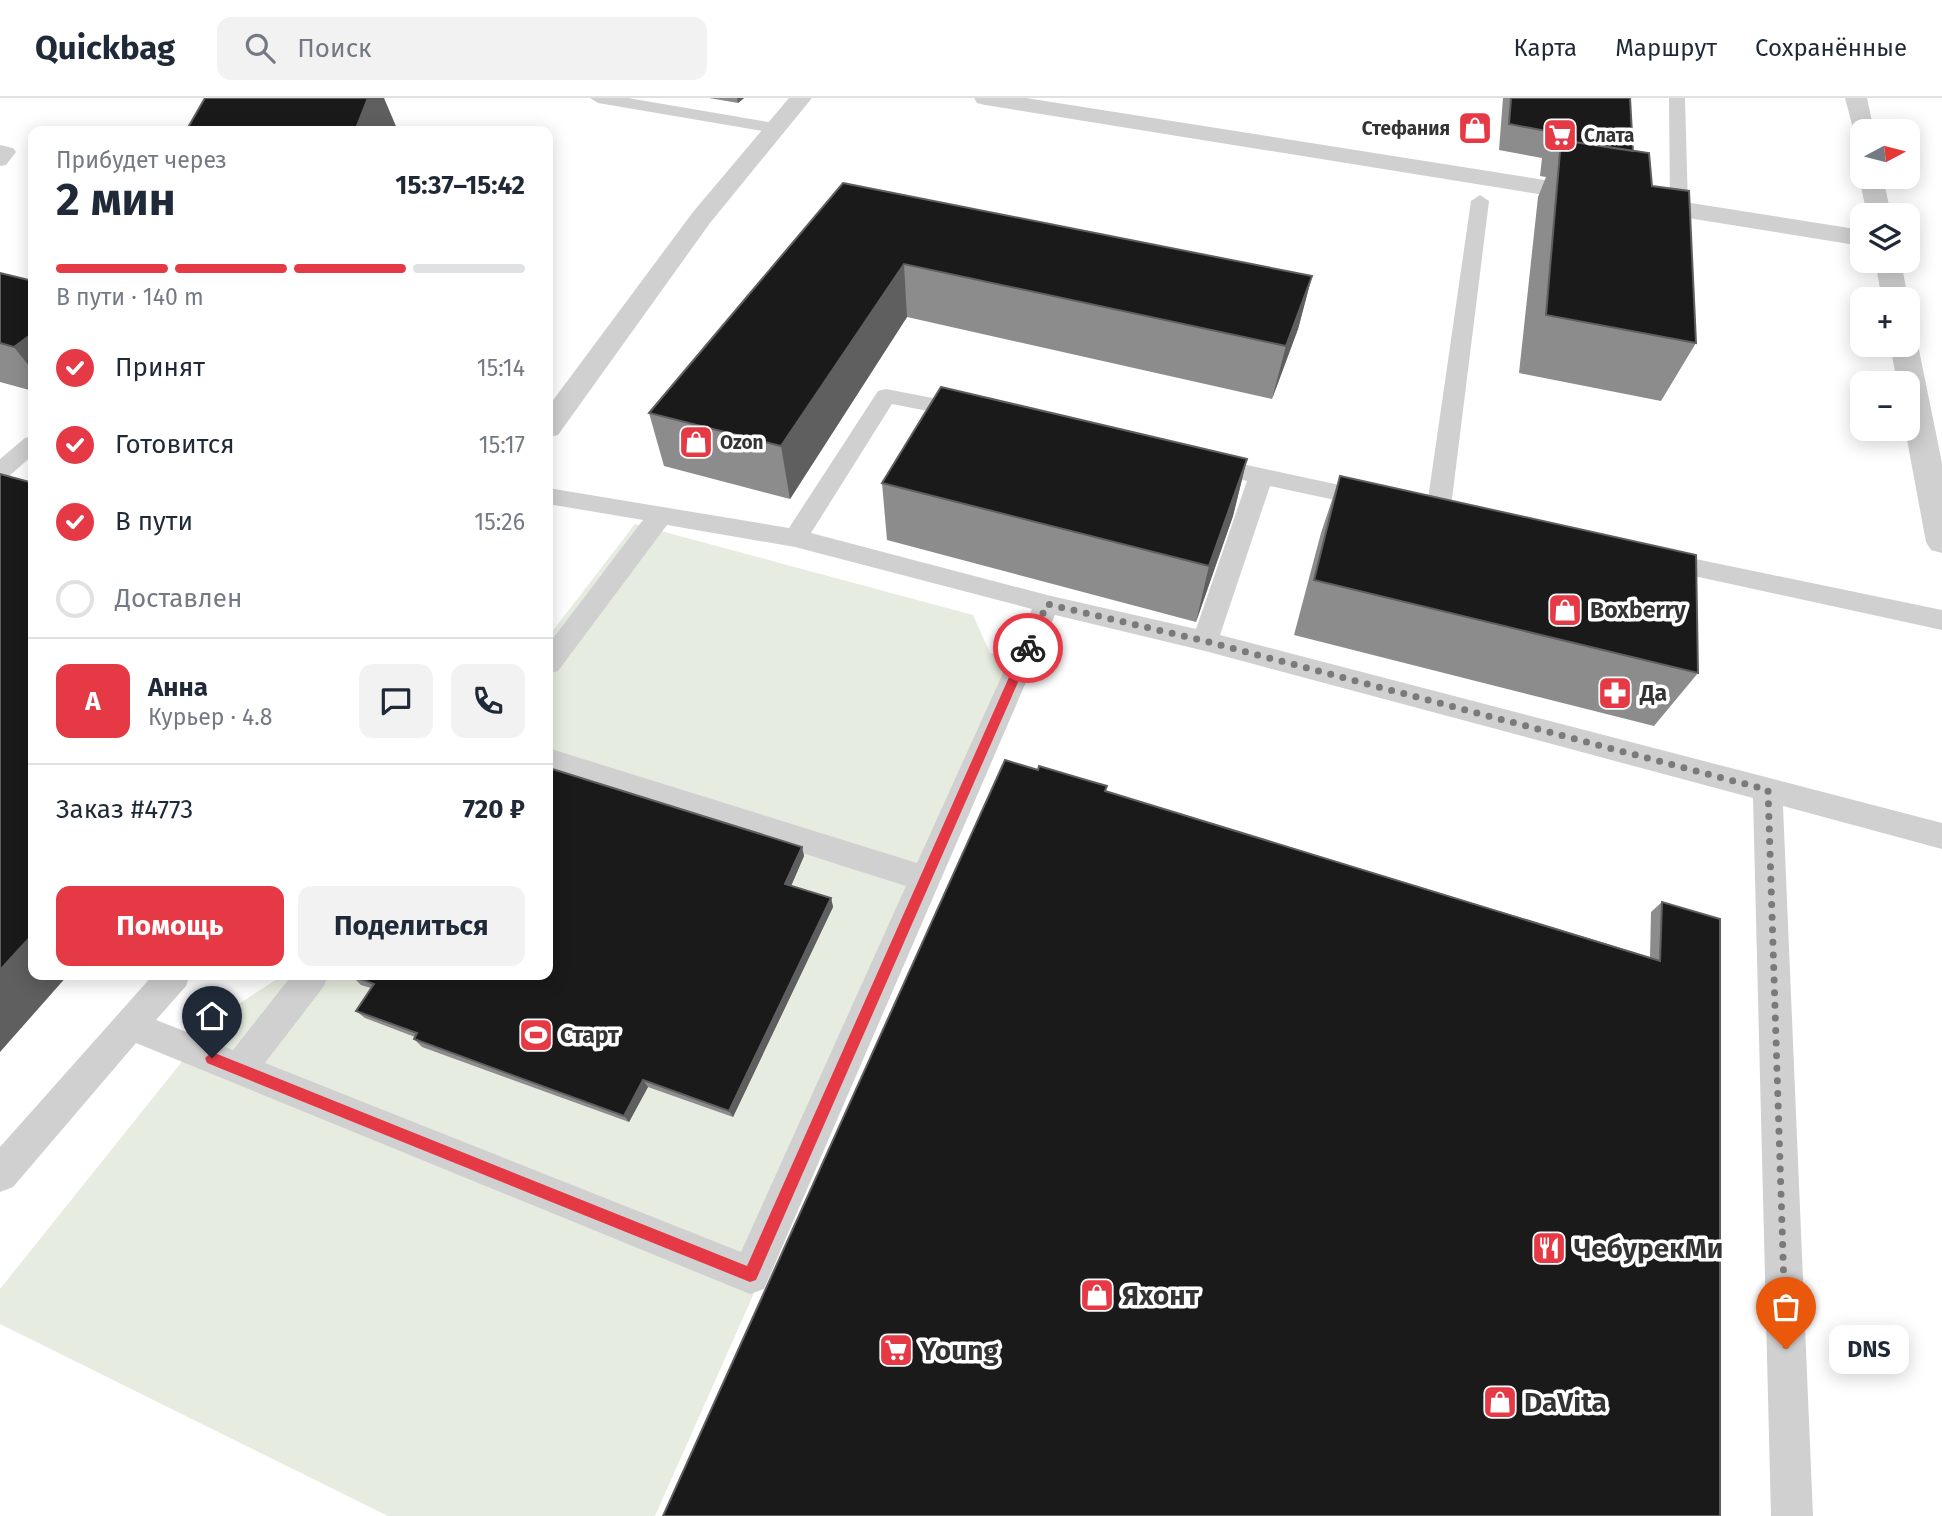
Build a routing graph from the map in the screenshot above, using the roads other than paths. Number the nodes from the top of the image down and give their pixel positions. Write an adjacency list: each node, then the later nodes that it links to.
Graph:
1 (598, 98): 7 (lane)
2 (801, 98): 7 (street)
3 (985, 98): 11 (street)
4 (1856, 98): 6 (street)
5 (1672, 99): 11 (lane)
6 (1860, 119)
7 (774, 128): 15 (street)
8 (0, 150): 9 (lane)
9 (0, 161)
10 (1480, 201): 21 (lane)
11 (1679, 208): 12 (street)
12 (1850, 236)
13 (1906, 357): 25 (street)
14 (993, 418): 24 (lane)
15 (553, 421)
16 (28, 447): 18 (lane)
17 (1180, 459): 19 (lane)
18 (0, 471)
19 (1261, 476): 21 (lane); 29 (lane)
20 (553, 497): 22 (lane)
21 (1438, 513): 23 (lane)
22 (660, 516): 24 (lane); 30 (lane)
23 (1478, 522)
24 (795, 538): 27 (lane)
25 (1942, 542)
26 (1640, 556): 28 (lane)
27 (1047, 604): 29 (lane); 34 (lane)
28 (1942, 620)
29 (1205, 641): 32 (lane)
30 (553, 657)
31 (553, 762): 34 (lane)
32 (1768, 790): 33 (lane); 40 (lane)
33 (1942, 836)
34 (925, 879): 38 (lane)
35 (170, 980): 37 (lane)
36 (308, 980): 38 (lane)
37 (130, 1026): 38 (lane); 39 (lane)
38 (239, 1070)
39 (0, 1174)
40 (1792, 1516)

